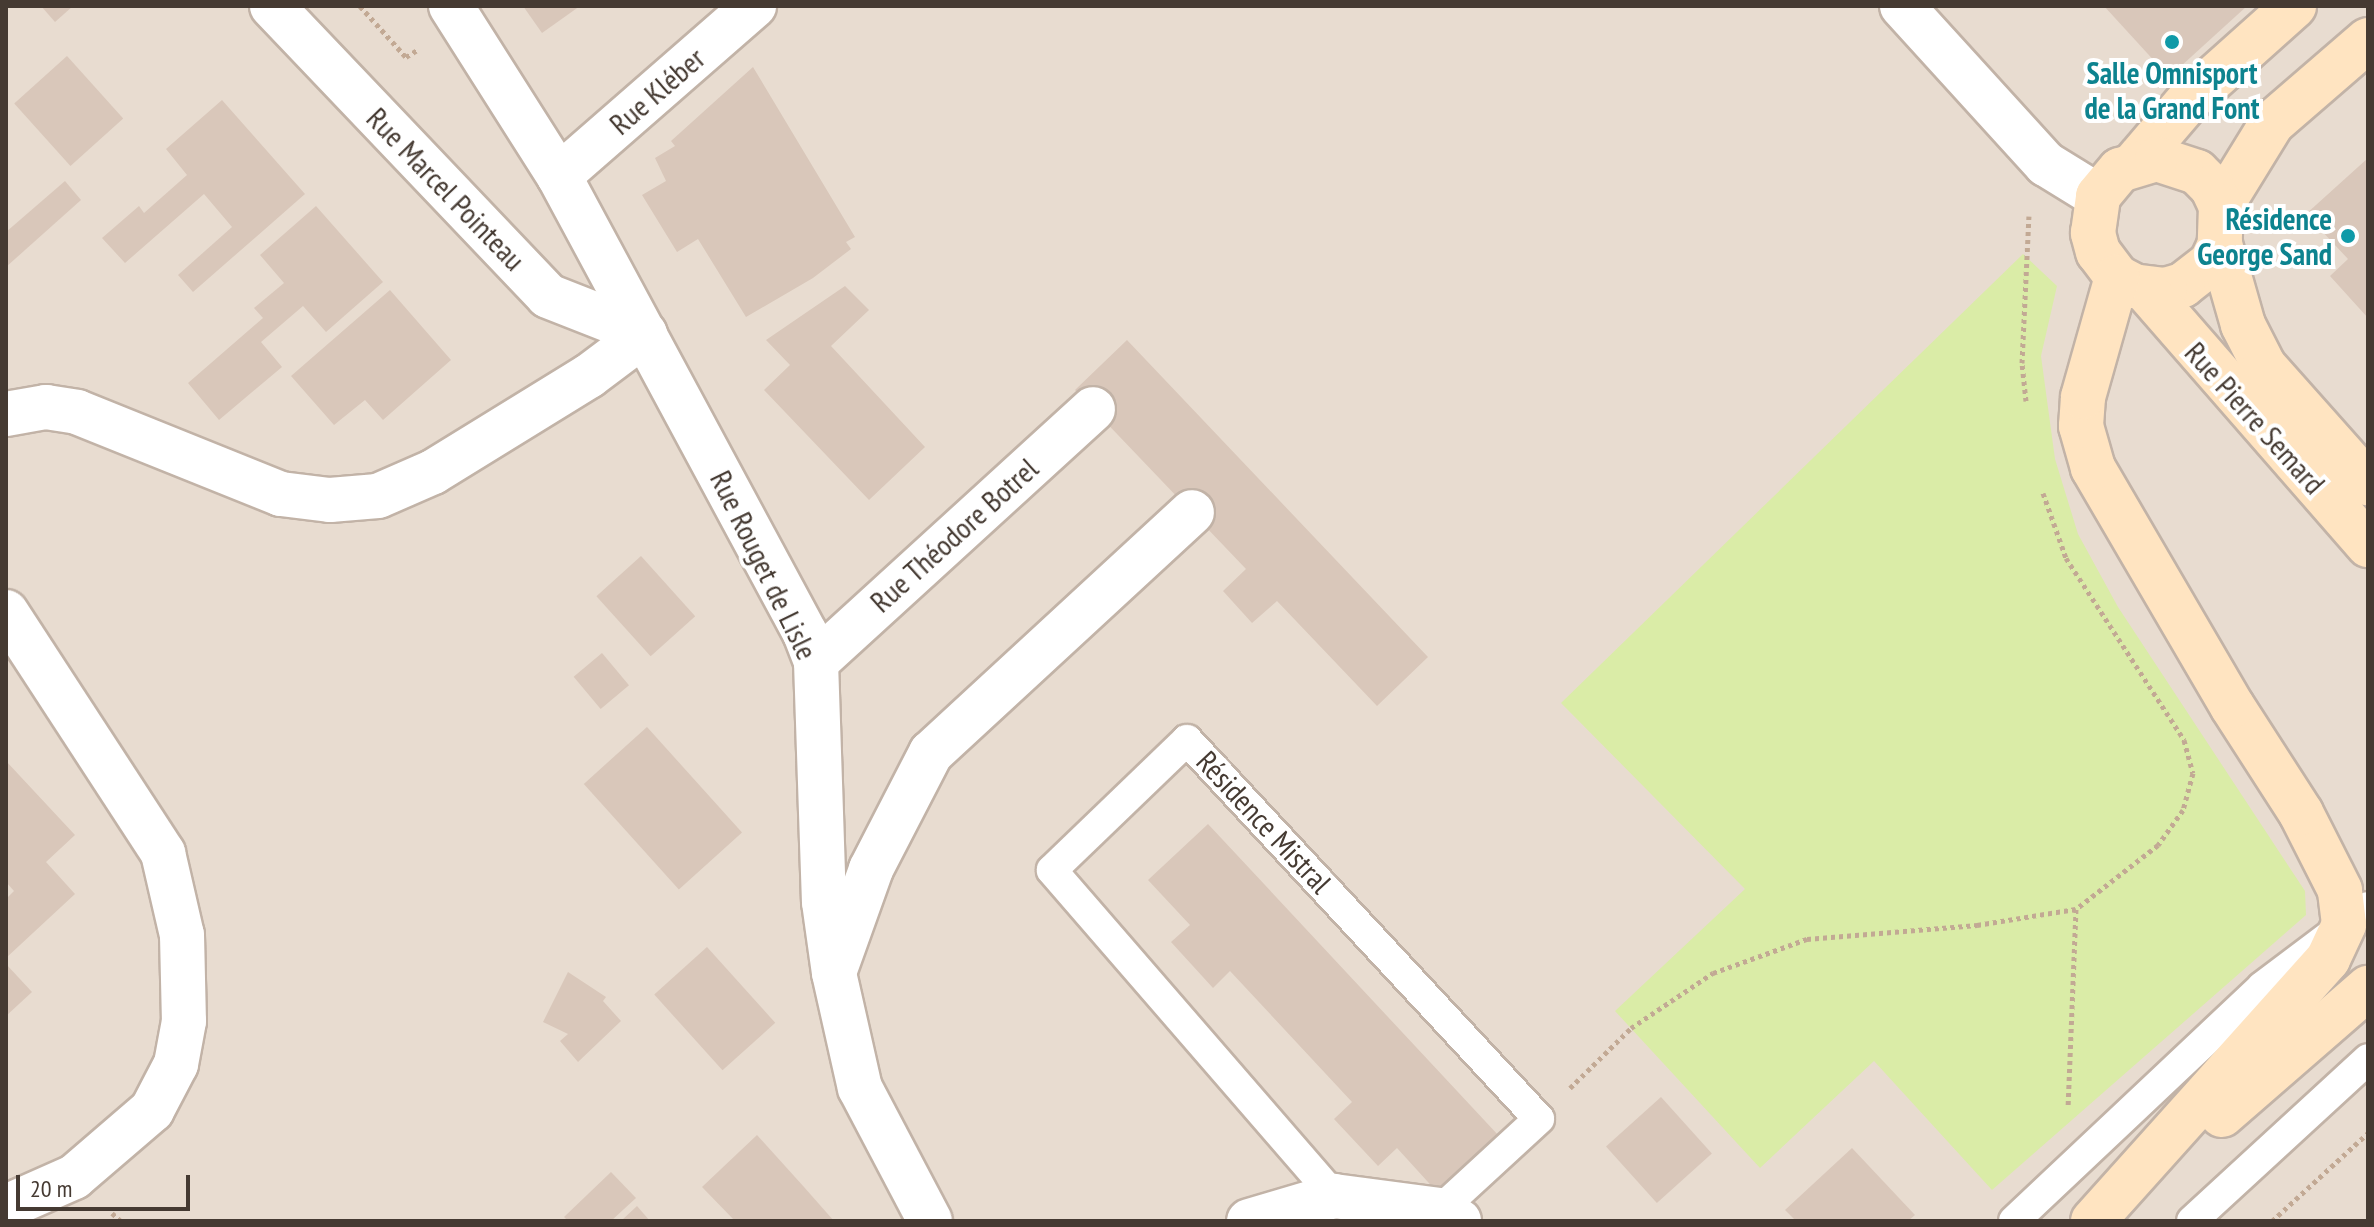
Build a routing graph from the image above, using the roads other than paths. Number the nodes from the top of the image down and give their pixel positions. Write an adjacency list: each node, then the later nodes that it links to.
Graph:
1 (272, 6): 12 (street, Rue Marcel Pointeau)
2 (451, 6): 8 (street, Rue Rouget de Lisle)
3 (754, 6): 8 (street, Rue Kléber)
4 (1902, 6): 9 (street)
5 (2294, 6): 7 (main road)
6 (2368, 40): 10 (main road)
7 (2136, 162): 9 (main road); 10 (main road)
8 (559, 176): 12 (street, Rue Rouget de Lisle)
9 (2098, 196): 11 (main road)
10 (2221, 225): 11 (main road); 15 (main road, Rue Pierre Semard)
11 (2131, 283): 17 (main road, Rue Pierre Semard); 20 (main road)
12 (645, 334): 14 (street); 19 (street, Rue Rouget de Lisle)
13 (1093, 409): 19 (street, Rue Théodore Botrel)
14 (6, 414)
15 (2368, 483)
16 (1192, 512): 22 (street)
17 (2368, 545)
18 (6, 612): 27 (street)
19 (816, 662): 22 (street, Rue Rouget de Lisle)
20 (2356, 915): 31 (lane); 32 (main road)
21 (2368, 962): 24 (main road)
22 (834, 973): 29 (street, Rue Rouget de Lisle)
23 (2368, 988): 24 (main road)
24 (2316, 1029): 33 (main road)
25 (2368, 1059): 34 (lane)
26 (1334, 1196): 28 (street); 28 (lane, Résidence Mistral); 30 (street)
27 (6, 1207)
28 (1449, 1216)
29 (930, 1221)
30 (1249, 1221)
31 (2014, 1221)
32 (2093, 1221)
33 (2104, 1221)
34 (2192, 1221)

